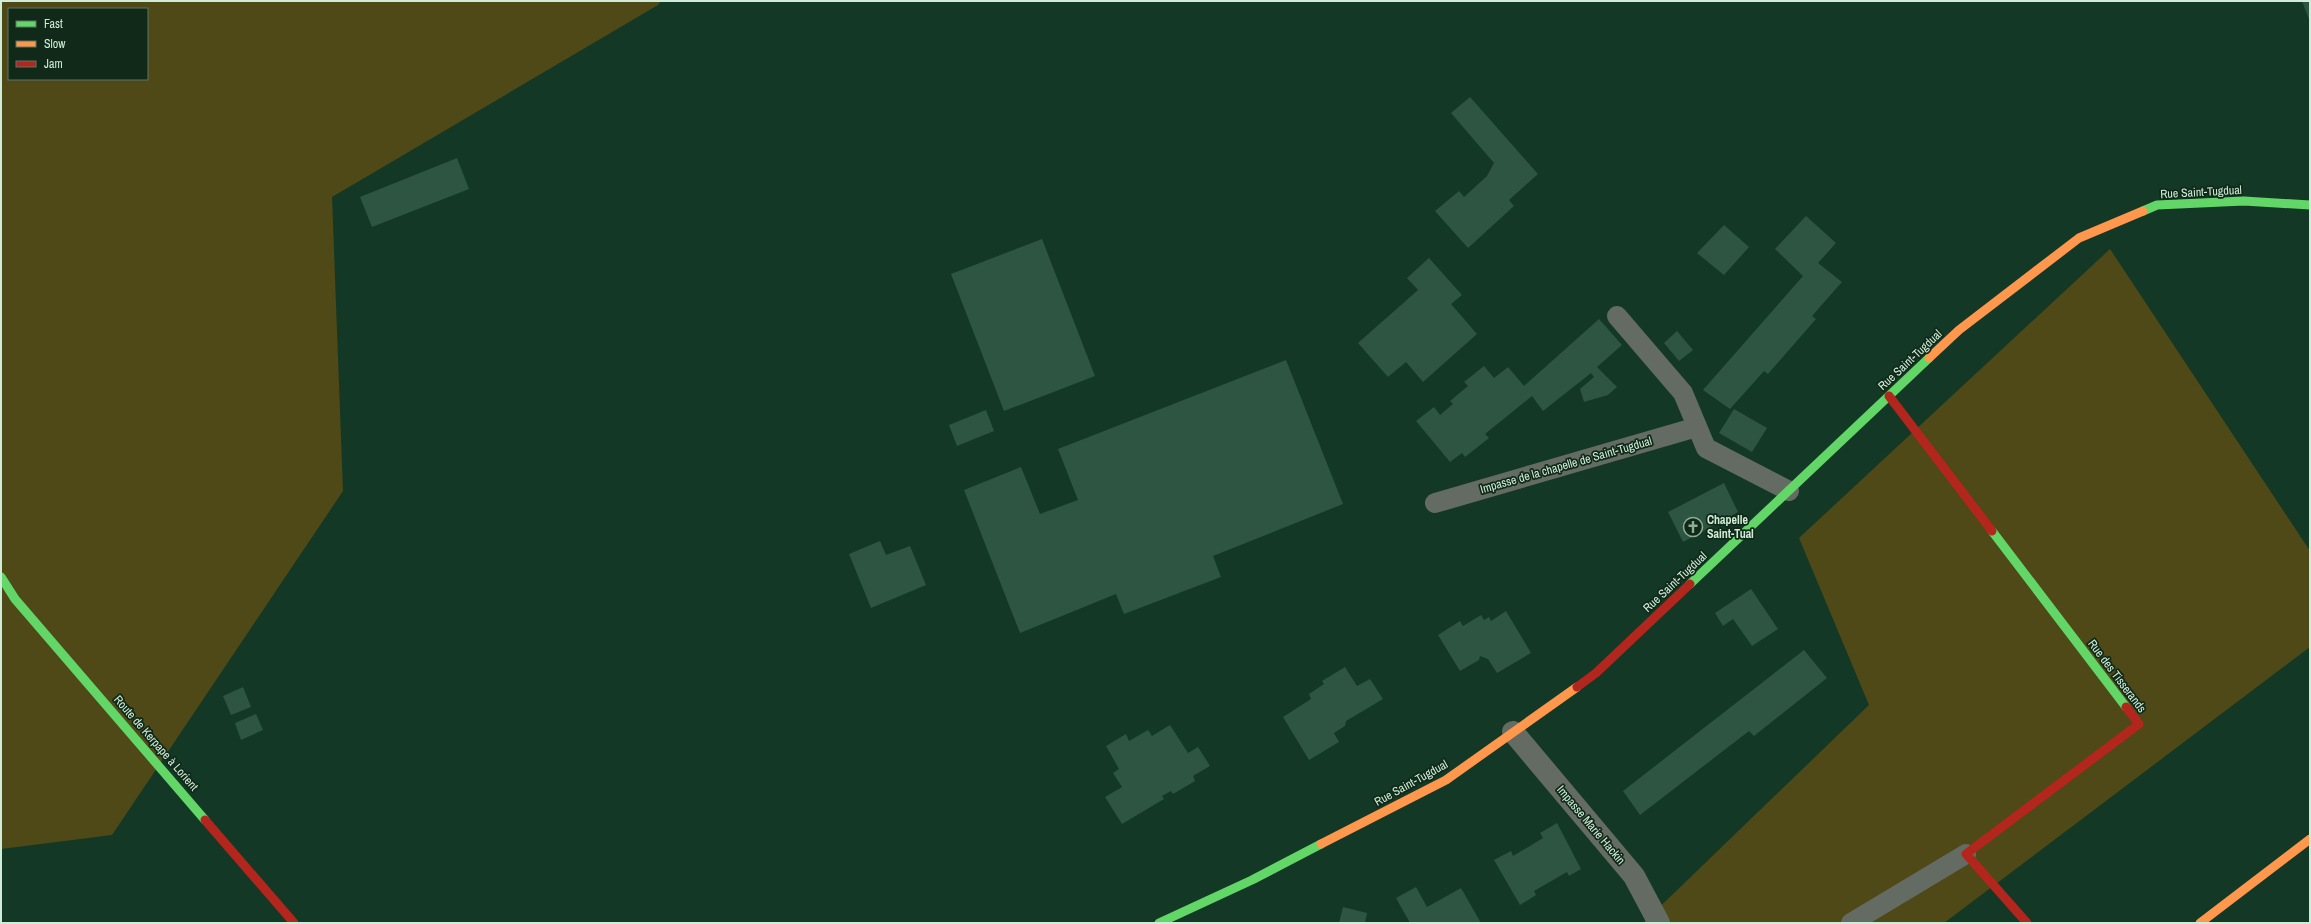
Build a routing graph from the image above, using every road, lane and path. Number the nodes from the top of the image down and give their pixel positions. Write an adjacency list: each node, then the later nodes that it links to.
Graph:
1 (2310, 205): 3 (street, Rue Saint-Tugdual)
2 (1617, 316): 4 (lane)
3 (1889, 396): 5 (street, Rue Saint-Tugdual); 10 (street, Rue des Tisserands)
4 (1697, 427): 5 (lane); 6 (lane, Impasse de la chapelle de Saint-Tugdual)
5 (1789, 490): 8 (street, Rue Saint-Tugdual)
6 (1435, 503)
7 (1, 577): 11 (street, Route de Kerpape à Lorient)
8 (1513, 732): 12 (street, Rue Saint-Tugdual); 13 (street, Impasse Marie Hackin)
9 (2310, 839): 16 (street)
10 (1966, 854): 14 (lane); 15 (street)
11 (294, 923)
12 (1159, 923)
13 (1660, 923)
14 (1851, 923)
15 (2027, 923)
16 (2200, 923)

